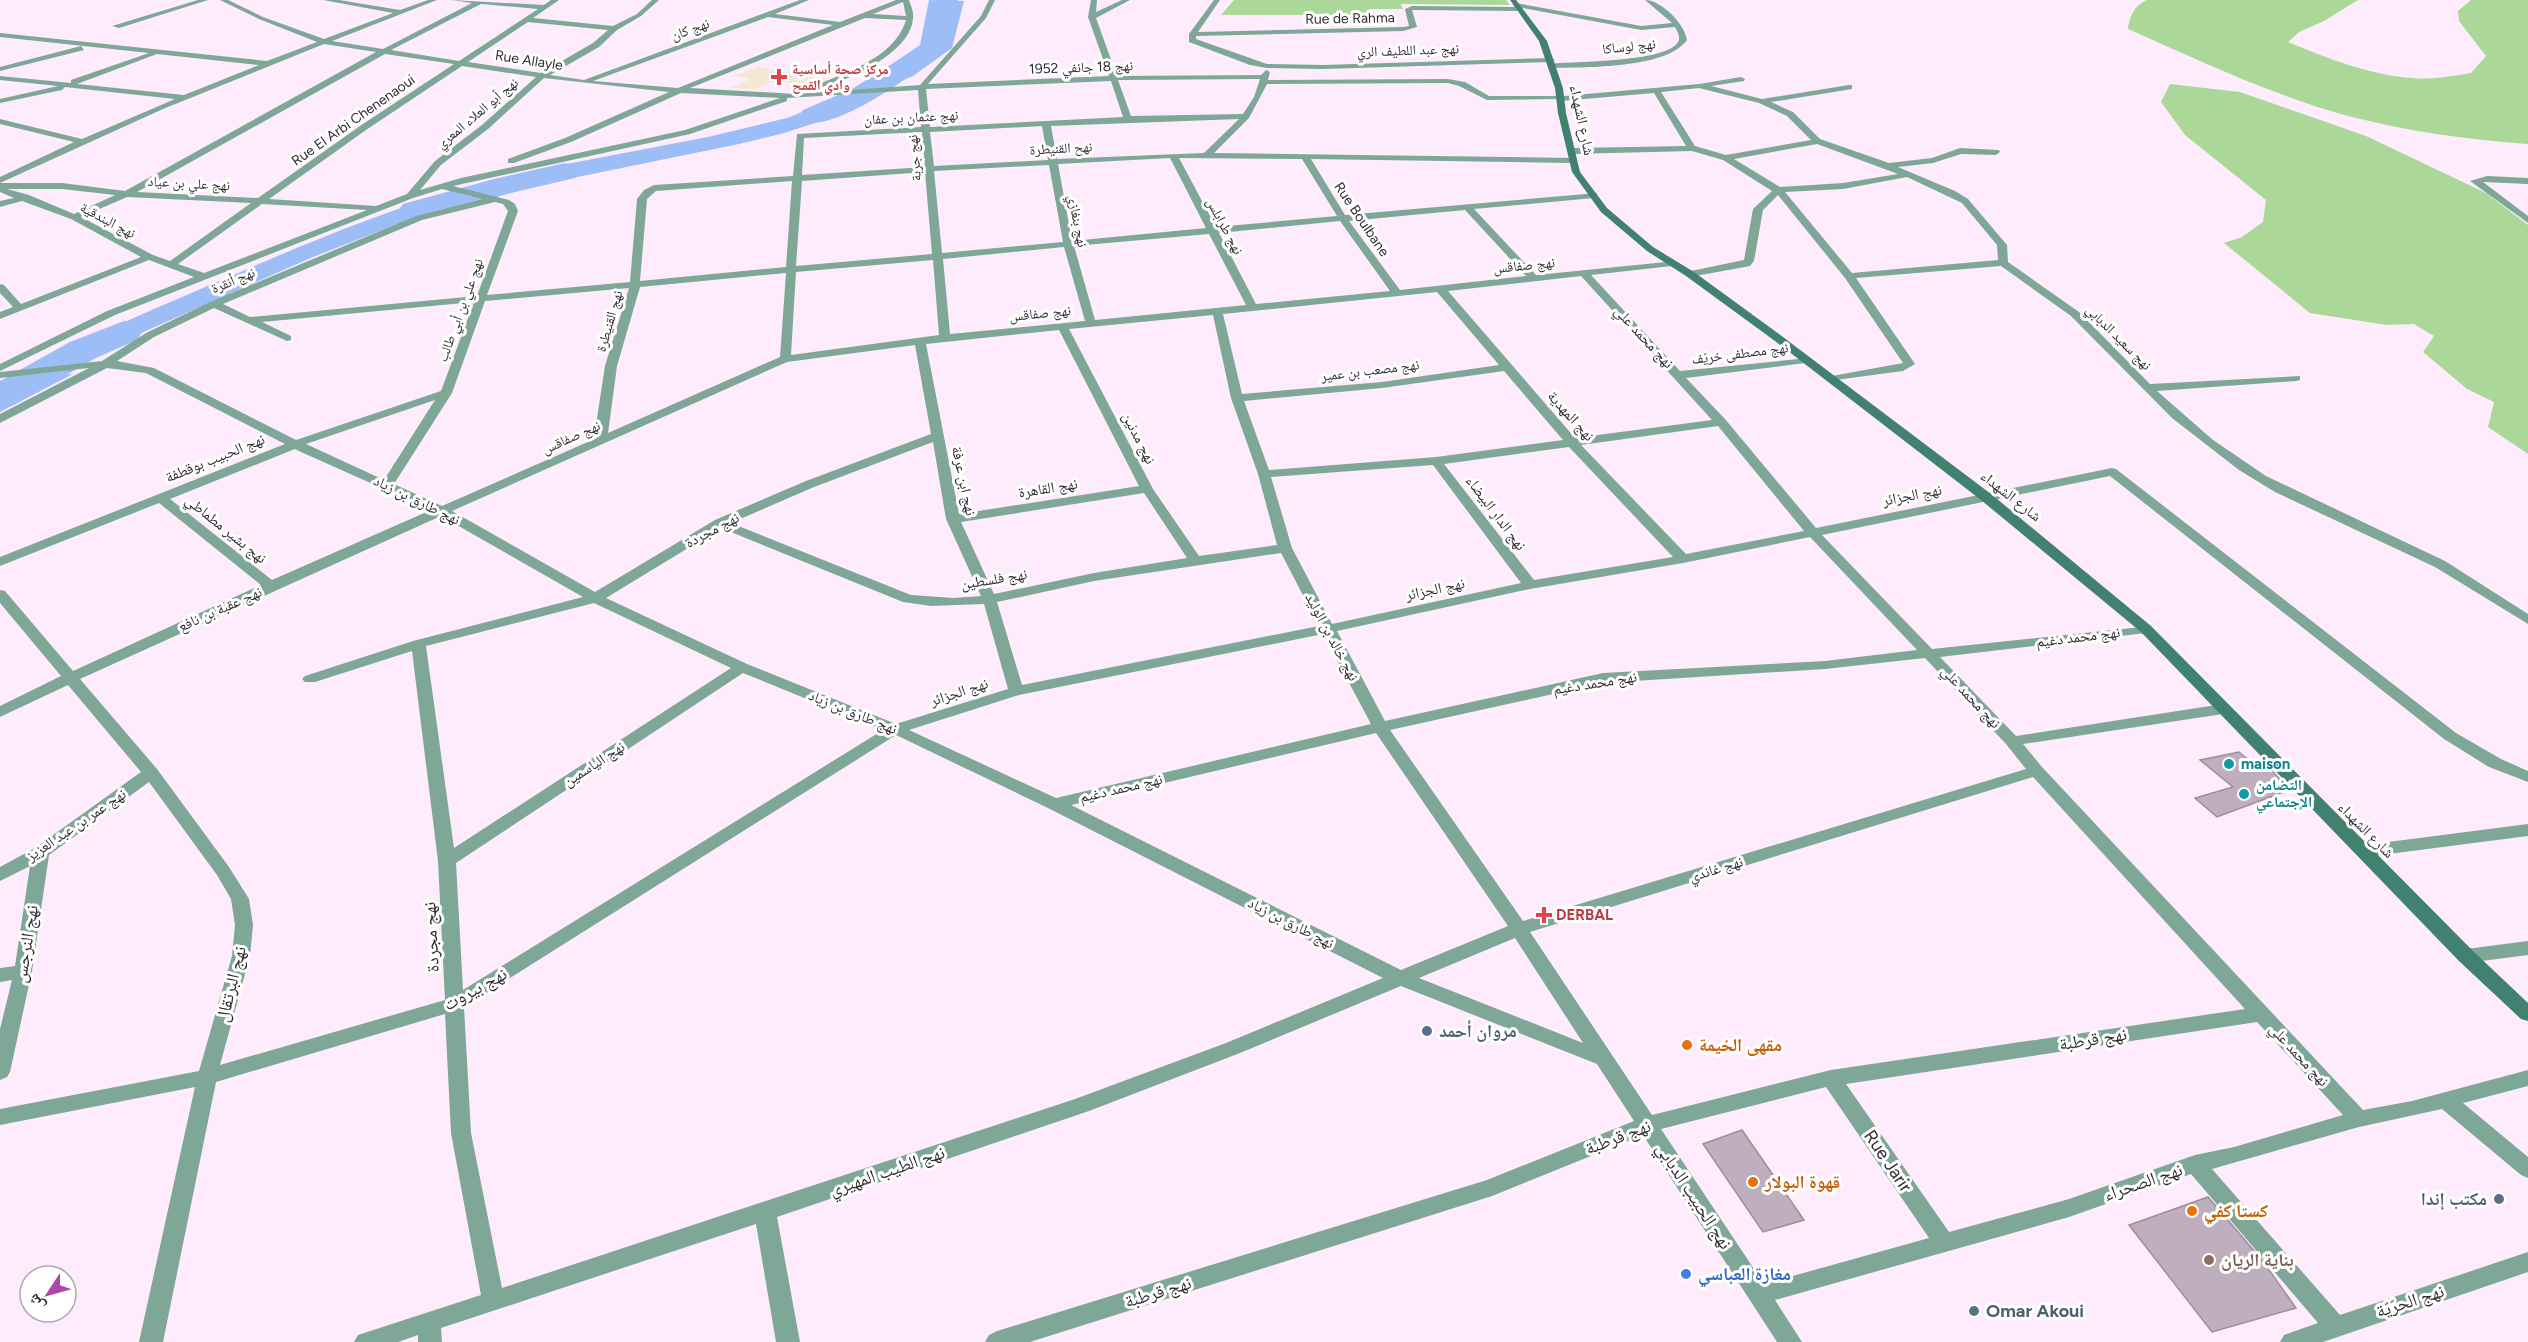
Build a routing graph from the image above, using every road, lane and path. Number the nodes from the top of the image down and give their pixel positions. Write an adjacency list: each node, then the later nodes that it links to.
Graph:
1 (205, 0): 26 (street)
2 (223, 0): 31 (street, Rue Allayle)
3 (326, 0): 19 (street)
4 (434, 0): 19 (street)
5 (454, 0): 16 (street)
6 (556, 0): 18 (street, Rue El Arbi Chenenaoui)
7 (656, 0): 28 (street, نهج أبو العلاء المعري)
8 (806, 0): 20 (street, نهج كان)
9 (902, 0): 21 (street)
10 (906, 0): 23 (street)
11 (992, 0): 49 (street)
12 (1094, 0): 22 (street)
13 (1127, 0): 22 (street)
14 (1217, 0): 29 (street)
15 (1648, 0): 27 (street, نهج لوساكا)
16 (480, 2): 18 (street); 34 (street)
17 (1516, 5): 27 (street); 29 (street, Rue de Rahma); 37 (main road, شارع الشهداء)
18 (545, 7): 24 (street, Rue El Arbi Chenenaoui)
19 (402, 12): 31 (street)
20 (766, 15): 25 (street); 45 (street, نهج كان)
21 (861, 16): 23 (street); 25 (street)
22 (1092, 17): 42 (street)
23 (910, 18): 54 (street)
24 (528, 20): 28 (street); 36 (street, Rue El Arbi Chenenaoui)
25 (842, 24): 52 (street)
26 (116, 26)
27 (1678, 26): 37 (street, نهج لوساكا)
28 (614, 28): 40 (street, نهج أبو العلاء المعري)
29 (1193, 33): 38 (street, نهج عبد اللطيف الري)
30 (0, 35): 32 (street)
31 (324, 42): 34 (street, Rue Allayle); 35 (street)
32 (92, 45): 33 (street); 39 (street)
33 (160, 51): 35 (street); 46 (street)
34 (384, 51): 36 (street, Rue Allayle); 85 (street)
35 (268, 63): 55 (street)
36 (459, 63): 40 (street, Rue Allayle); 90 (street, Rue El Arbi Chenenaoui)
37 (1551, 63): 38 (street, نهج عبد اللطيف الري); 56 (main road, شارع الشهداء)
38 (1267, 66): 44 (street)
39 (0, 69)
40 (542, 76): 45 (street, Rue Allayle); 87 (street, نهج أبو العلاء المعري)
41 (0, 78): 46 (street)
42 (1116, 78): 44 (street, نهج 18 جانفي 1952); 49 (street, نهج 18 جانفي 1952); 60 (street)
43 (1741, 79): 48 (street)
44 (1265, 80): 56 (street, نهج 18 جانفي 1952); 59 (street)
45 (582, 82): 52 (street, Rue Allayle)
46 (69, 84): 47 (street)
47 (78, 85): 55 (street); 57 (street)
48 (1700, 86): 53 (street, نهج 18 جانفي 1952); 58 (street)
49 (922, 87): 51 (street, نهج 18 جانفي 1952); 63 (street, نهج جربة)
50 (1849, 87): 58 (street)
51 (898, 88): 54 (street, Rue Allayle)
52 (680, 90): 54 (street, Rue Allayle); 79 (street)
53 (1656, 90): 56 (street, نهج 18 جانفي 1952); 66 (street)
54 (795, 96): 79 (street)
55 (183, 97): 64 (street)
56 (1561, 98): 68 (main road, شارع الشهداء)
57 (0, 101)
58 (1762, 101): 65 (street)
59 (1246, 116): 60 (street, نهج عثمان بن عفان); 70 (street)
60 (1128, 119): 62 (street, نهج عثمان بن عفان)
61 (0, 121): 64 (street)
62 (1046, 123): 63 (street, نهج عثمان بن عفان); 73 (street, نهج بنغازي)
63 (925, 130): 75 (street, نهج جربة); 77 (street, نهج عثمان بن عفان)
64 (80, 141): 78 (street)
65 (1817, 141): 72 (street); 74 (street)
66 (1692, 148): 68 (street, نهح القنيطرة); 72 (street, نهح القنيطرة)
67 (1996, 152): 74 (street)
68 (1572, 155): 71 (street, نهح القنيطرة); 86 (main road, شارع الشهداء)
69 (1173, 156): 70 (street, نهح القنيطرة); 73 (street, نهح القنيطرة); 97 (street, نهج طرابلس)
70 (1204, 157): 71 (street, نهح القنيطرة)
71 (1306, 158): 95 (street, Rue Boulbane)
72 (1726, 158): 84 (street)
73 (1054, 162): 75 (street, نهح القنيطرة); 98 (street, نهج بنغازي)
74 (1889, 166): 76 (street)
75 (929, 169): 77 (street, نهح القنيطرة); 99 (street, نهج جربة)
76 (1906, 175): 84 (street); 102 (street)
77 (797, 177): 104 (street, نهج عثمان بن عفان); 110 (street, نهح القنيطرة)
78 (0, 180)
79 (461, 181): 82 (street)
80 (2528, 181): 96 (street)
81 (62, 186): 83 (street, نهج علي بن عياد); 85 (street, نهج علي بن عياد); 88 (street)
82 (445, 187): 87 (street); 89 (street, نهج علي بن أبي طالب)
83 (0, 188): 88 (street, نهج البندقية)
84 (1778, 190): 106 (street); 108 (street)
85 (126, 194): 90 (street, نهج علي بن عياد); 94 (street)
86 (1594, 195): 93 (street); 101 (main road, شارع الشهداء)
87 (410, 196): 92 (street)
88 (23, 198): 91 (street); 94 (street, نهج البندقية)
89 (489, 198): 114 (street, نهج علي بن أبي طالب); 115 (street, نهج أنقرة)
90 (263, 200): 92 (street, نهج علي بن عياد); 103 (street, Rue El Arbi Chenenaoui)
91 (0, 204)
92 (378, 207): 107 (street)
93 (1468, 208): 95 (street); 109 (street)
94 (74, 217): 100 (street, نهج البندقية)
95 (1343, 219): 97 (street); 113 (street, Rue Boulbane)
96 (2528, 220)
97 (1212, 231): 98 (street); 117 (street, نهج طرابلس)
98 (1068, 244): 99 (street); 121 (street, نهج بنغازي)
99 (936, 256): 104 (street); 124 (street, نهج جربة)
100 (149, 257): 103 (street, نهج البندقية); 116 (street)
101 (1672, 263): 105 (street, نهج صفاقس); 106 (main road, شارع الشهداء)
102 (2003, 263): 108 (street); 135 (street, نهج سعيد الدبابي)
103 (169, 266): 107 (street, نهج البندقية)
104 (792, 271): 110 (street); 126 (street, نهج عثمان بن عفان)
105 (1584, 274): 109 (street, نهج صفاقس); 132 (street, نهج محمد علي)
106 (1690, 274): 127 (main road, شارع الشهداء)
107 (202, 276): 130 (street)
108 (1849, 276): 134 (street)
109 (1534, 279): 112 (street, نهج صفاقس)
110 (635, 285): 114 (street); 141 (street, نهج القنيطرة)
111 (0, 287): 116 (street)
112 (1440, 289): 113 (street, نهج صفاقس); 129 (street, نهج المهدية)
113 (1397, 293): 117 (street, نهج صفاقس)
114 (480, 298): 120 (street); 136 (street, نهج علي بن أبي طالب)
115 (214, 304): 120 (street); 128 (street, نهج أنقرة)
116 (18, 307): 119 (street)
117 (1253, 308): 118 (street, نهج صفاقس)
118 (1217, 310): 121 (street, نهج صفاقس); 137 (street, نهج خالد بن الوليد)
119 (0, 316)
120 (252, 320): 123 (street)
121 (1091, 323): 122 (street, نهج صفاقس)
122 (1062, 326): 124 (street, نهج صفاقس); 147 (street, نهج مدنين)
123 (287, 338)
124 (945, 338): 125 (street, نهج صفاقس)
125 (920, 341): 126 (street, نهج صفاقس); 140 (street, نهج ابن عرفة)
126 (785, 359): 141 (street, نهج صفاقس)
127 (1804, 360): 132 (street, نهج مصطفى خريّف); 134 (main road, شارع الشهداء)
128 (105, 364): 131 (street, نهج طارق بن زياد); 138 (street, نهج أنقرة); 143 (street, نهج طارق بن زياد)
129 (1506, 367): 137 (street, نهج مصعب بن عمير); 142 (street, نهج المهدية)
130 (0, 368)
131 (0, 375)
132 (1679, 375): 139 (street, نهج محمد علي)
133 (2296, 378): 135 (street)
134 (1832, 379): 148 (main road, شارع الشهداء)
135 (2148, 388): 163 (street, نهج سعيد الدبابي)
136 (446, 393): 143 (street, نهج الحبيب بوقطفة); 146 (street, نهج علي بن أبي طالب)
137 (1237, 399): 145 (street, نهج خالد بن الوليد)
138 (0, 419)
139 (1721, 422): 142 (street); 153 (street, نهج محمد علي)
140 (938, 436): 151 (street, نهج ابن عرفة); 152 (street, نهج مجردة)
141 (603, 439): 150 (street, نهج صفاقس)
142 (1572, 443): 144 (street); 155 (street, نهج المهدية)
143 (295, 444): 146 (street, نهج طارق بن زياد); 149 (street, نهج الحبيب بوقطفة)
144 (1436, 461): 145 (street); 158 (street, نهج الدار البيضاء)
145 (1264, 474): 154 (street, نهج خالد بن الوليد)
146 (388, 484): 150 (street, نهج طارق بن زياد)
147 (1147, 489): 151 (street, نهج القاهرة); 156 (street, نهج مدنين)
148 (1986, 497): 153 (street, نهج الجزائر); 165 (main road, شارع الشهداء); 179 (street, نهج الجزائر)
149 (161, 498): 157 (street, نهج الحبيب بوقطفة); 159 (street, نهج بشير مطماطي)
150 (443, 511): 159 (street, نهج عقبة بن نافع); 161 (street, نهج طارق بن زياد)
151 (953, 519): 162 (street, نهج ابن عرفة)
152 (720, 523): 161 (street, نهج مجردة); 162 (street, نهج فلسطين)
153 (1812, 532): 155 (street, نهج الجزائر); 167 (street, نهج محمد علي)
154 (1285, 548): 156 (street, نهج فلسطين); 164 (street, نهج خالد بن الوليد)
155 (1683, 559): 158 (street, نهج الجزائر)
156 (1196, 561): 162 (street, نهج فلسطين)
157 (0, 562)
158 (1530, 585): 164 (street, نهج الجزائر)
159 (271, 586): 169 (street, نهج عقبة بن نافع)
160 (0, 594): 169 (street, نهج البرتقال)
161 (595, 598): 166 (street, نهج مجردة); 168 (street, نهج طارق بن زياد)
162 (989, 598): 171 (street, نهج ابن عرفة)
163 (2528, 620)
164 (1328, 629): 171 (street, نهج الجزائر); 174 (street, نهج خالد بن الوليد)
165 (2146, 629): 167 (street, نهج محمد دغيم); 172 (main road, شارع الشهداء)
166 (418, 644): 170 (street, نهج مجردة); 184 (street, نهج مجردة)
167 (1931, 655): 174 (street, نهج محمد دغيم); 176 (street, نهج محمد علي)
168 (742, 667): 175 (street, نهج طارق بن زياد); 184 (street, نهج الياسمين)
169 (70, 678): 173 (street, نهج عقبة بن نافع); 178 (street, نهج البرتقال)
170 (310, 679)
171 (1016, 691): 175 (street, نهج الجزائر)
172 (2223, 709): 176 (street); 182 (main road, شارع الشهداء)
173 (0, 712)
174 (1380, 727): 180 (street, نهج محمد دغيم); 186 (street, نهج خالد بن الوليد)
175 (895, 729): 180 (street, نهج طارق بن زياد); 192 (street, نهج بيروت)
176 (2012, 741): 177 (street, نهج محمد علي)
177 (2036, 771): 186 (street, نهج غاندي); 193 (street, نهج محمد علي)
178 (152, 773): 183 (street, نهج عمر بن عبد العزيز); 197 (street, نهج البرتقال)
179 (2528, 777)
180 (1054, 804): 191 (street, نهج طارق بن زياد)
181 (2528, 830): 182 (street)
182 (2365, 851): 188 (main road, شارع الشهداء)
183 (41, 852): 185 (street, نهج عمر بن عبد العزيز); 189 (street, نهج النرجس)
184 (447, 861): 192 (street, نهج مجردة)
185 (0, 875)
186 (1519, 929): 191 (street, نهج غاندي); 195 (street, نهج الحبيب الدبابي)
187 (2528, 948): 188 (street)
188 (2466, 956): 194 (main road, شارع الشهداء)
189 (23, 971): 190 (street); 196 (street, نهج النرجس)
190 (0, 975)
191 (1400, 978): 195 (street, نهج طارق بن زياد); 206 (street, نهج الطيب المهيري)
192 (453, 1005): 197 (street, نهج بيروت); 210 (street, نهج مجردة)
193 (2260, 1014): 198 (street, نهج قرطبة); 202 (street, نهج محمد علي)
194 (2528, 1014)
195 (1604, 1059): 203 (street, نهج الحبيب الدبابي)
196 (0, 1071)
197 (207, 1077): 201 (street, نهج بيروت); 214 (street, نهج البرتقال)
198 (1831, 1078): 203 (street, نهج قرطبة); 207 (street, Rue Jarir)
199 (2528, 1078): 200 (street, نهج الصحراء)
200 (2446, 1101): 202 (street, نهج الصحراء); 205 (street)
201 (0, 1117)
202 (2358, 1119): 204 (street, نهج الصحراء)
203 (1647, 1124): 209 (street, نهج الحبيب الدبابي); 217 (street, نهج قرطبة)
204 (2195, 1164): 207 (street, نهج الصحراء); 211 (street)
205 (2528, 1169)
206 (765, 1212): 210 (street, نهج الطيب المهيري); 216 (street)
207 (1945, 1245): 209 (street, نهج الصحراء)
208 (2528, 1262): 211 (street, نهج الحرّيّة)
209 (1759, 1295): 218 (street, نهج الحبيب الدبابي)
210 (493, 1300): 212 (street, نهج الطيب المهيري)
211 (2335, 1326): 213 (street, نهج الحرّيّة)
212 (430, 1331): 215 (street, نهج الطيب المهيري)
213 (2302, 1341)
214 (152, 1342)
215 (366, 1342)
216 (788, 1342)
217 (997, 1342)
218 (1790, 1342)

